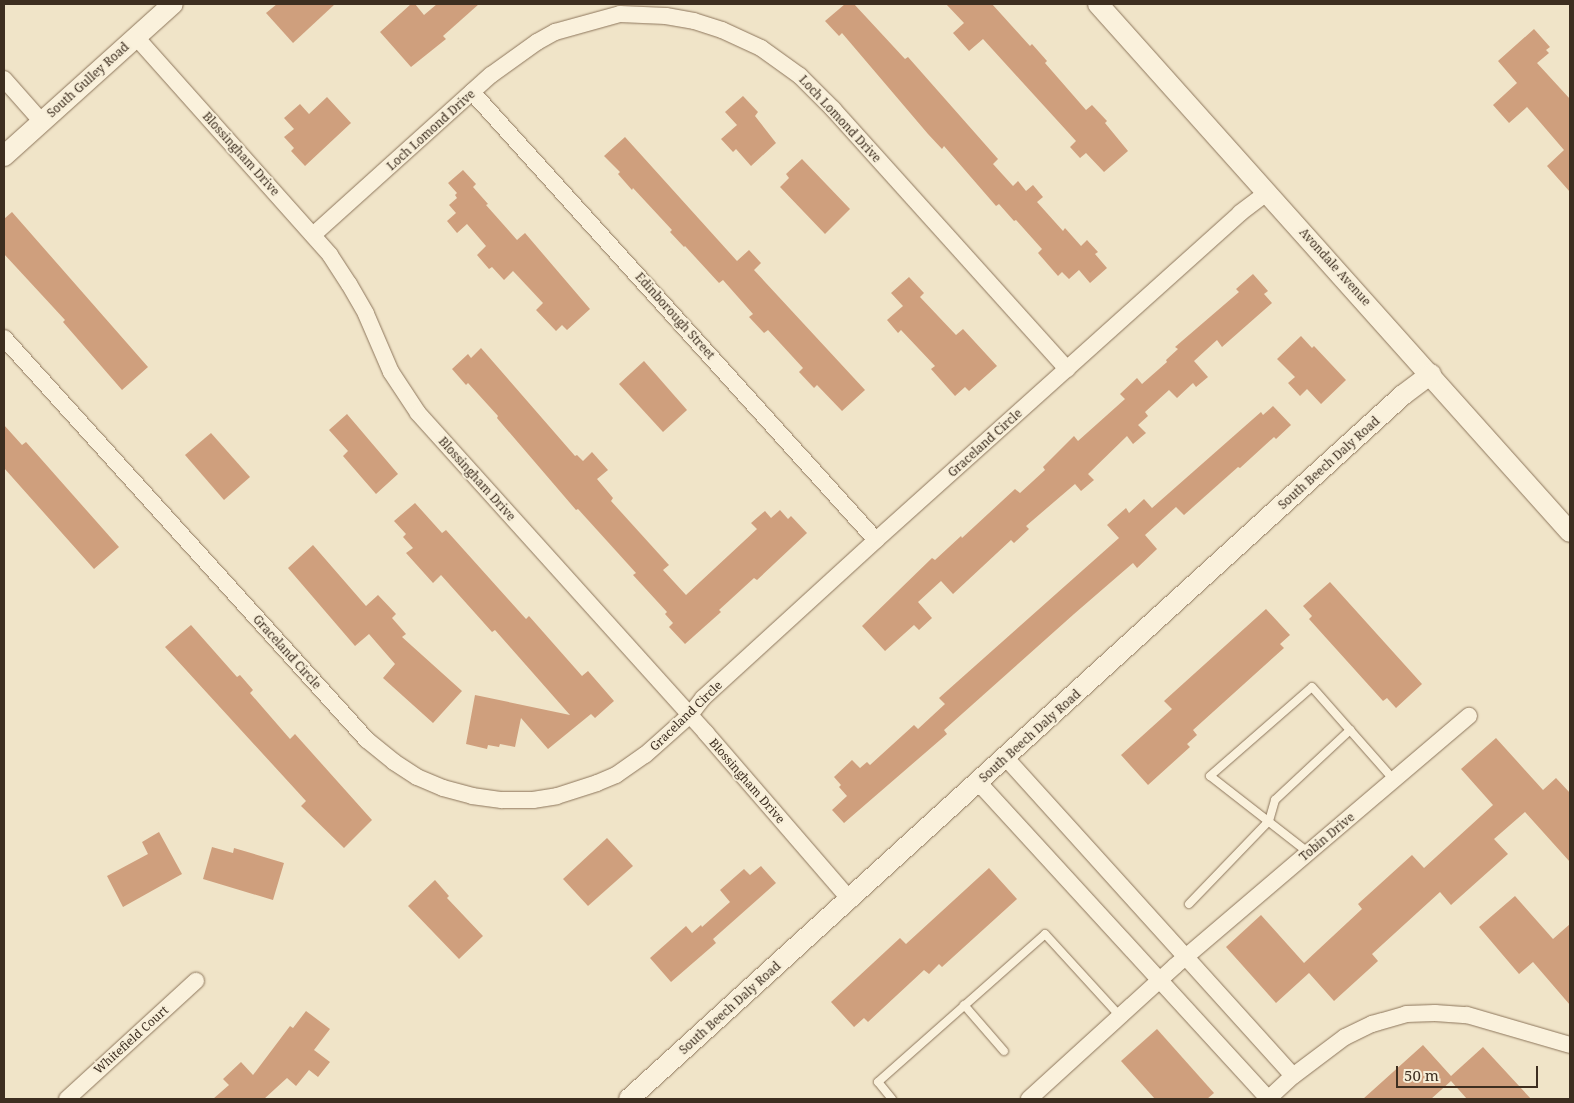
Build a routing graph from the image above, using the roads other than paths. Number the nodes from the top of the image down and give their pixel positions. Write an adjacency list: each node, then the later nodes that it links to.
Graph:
1 (173, 4): 3 (street, South Gulley Road)
2 (1098, 4): 8 (street, Avondale Avenue)
3 (136, 37): 6 (street, South Gulley Road); 9 (street, Blossingham Drive)
4 (4, 79): 6 (street)
5 (472, 92): 9 (street, Loch Lomond Drive); 11 (street, Loch Lomond Drive); 14 (street, Edinborough Street)
6 (42, 122): 7 (street, South Gulley Road)
7 (4, 156)
8 (1268, 192): 11 (street, Graceland Circle); 12 (street, Avondale Avenue)
9 (313, 235): 15 (street, Blossingham Drive)
10 (4, 338): 15 (street, Graceland Circle)
11 (1067, 369): 14 (street, Graceland Circle)
12 (1431, 374): 13 (street, Avondale Avenue); 18 (street, South Beech Daly Road)
13 (1570, 532)
14 (876, 540): 15 (street, Graceland Circle)
15 (689, 716): 23 (street, Blossingham Drive)
16 (1469, 716): 19 (street, Tobin Drive)
17 (1350, 730): 19 (lane); 21 (lane); 21 (lane)
18 (1006, 758): 20 (street, South Beech Daly Road); 25 (street)
19 (1394, 780): 22 (street, Tobin Drive)
20 (979, 783): 23 (street, South Beech Daly Road); 26 (street)
21 (1268, 821): 22 (lane); 24 (lane)
22 (1308, 853): 25 (street, Tobin Drive)
23 (850, 900): 34 (street, South Beech Daly Road)
24 (1189, 904)
25 (1186, 957): 26 (street, Tobin Drive); 32 (street)
26 (1160, 979): 29 (street, Tobin Drive); 37 (street)
27 (196, 981): 33 (street, Whitefield Court)
28 (964, 1005): 29 (lane); 31 (lane); 35 (lane)
29 (1119, 1015): 36 (street, Tobin Drive)
30 (1570, 1045): 32 (street)
31 (1004, 1051)
32 (1293, 1076): 37 (street)
33 (67, 1099)
34 (629, 1099)
35 (892, 1099)
36 (1029, 1099)
37 (1268, 1099)

